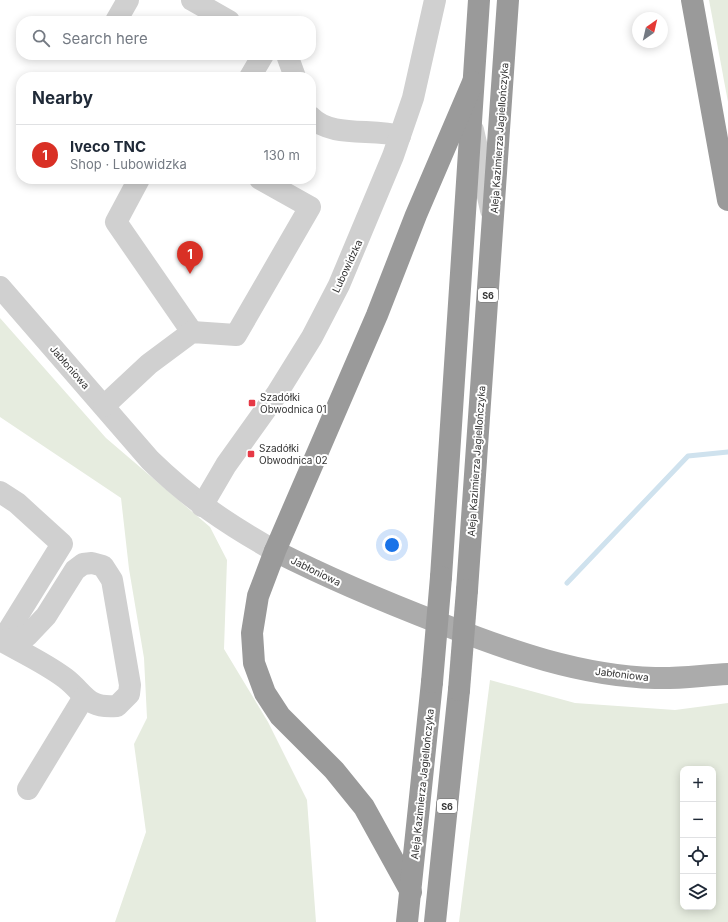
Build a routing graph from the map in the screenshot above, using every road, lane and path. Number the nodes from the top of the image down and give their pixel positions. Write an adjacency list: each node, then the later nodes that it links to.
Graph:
1 (128, 0): 7 (street)
2 (192, 0): 8 (street)
3 (435, 0): 17 (street, Lubowidzka)
4 (479, 0): 13 (highway, Aleja Kazimierza Jagiellończyka)
5 (508, 0): 16 (highway, Aleja Kazimierza Jagiellończyka / S6)
6 (692, 0): 21 (highway)
7 (119, 16)
8 (220, 16)
9 (260, 60): 11 (street)
10 (289, 60): 12 (street)
11 (253, 72)
12 (294, 72)
13 (473, 82): 15 (highway, Aleja Kazimierza Jagiellończyka); 29 (highway)
14 (316, 120): 17 (street)
15 (471, 123): 18 (street); 22 (highway, Aleja Kazimierza Jagiellończyka)
16 (500, 126): 18 (street); 23 (highway, Aleja Kazimierza Jagiellończyka / S6)
17 (400, 136): 28 (street, Lubowidzka)
18 (482, 172): 22 (street); 23 (street)
19 (136, 184): 25 (street)
20 (269, 184): 25 (street)
21 (728, 200)
22 (465, 218): 34 (highway, Aleja Kazimierza Jagiellończyka, bridge)
23 (493, 220): 36 (highway, Aleja Kazimierza Jagiellończyka / S6, bridge)
24 (0, 287): 26 (street, Jabłoniowa)
25 (192, 332): 26 (street)
26 (104, 406): 28 (street, Jabłoniowa)
27 (0, 492): 30 (street)
28 (202, 506): 29 (street, Jabłoniowa)
29 (275, 551): 31 (main road, Jabłoniowa); 34 (highway)
30 (1, 641): 32 (street); 32 (street)
31 (728, 674)
32 (84, 698): 33 (street)
33 (28, 789)
34 (411, 892): 35 (highway, Aleja Kazimierza Jagiellończyka)
35 (407, 922)
36 (435, 922)

